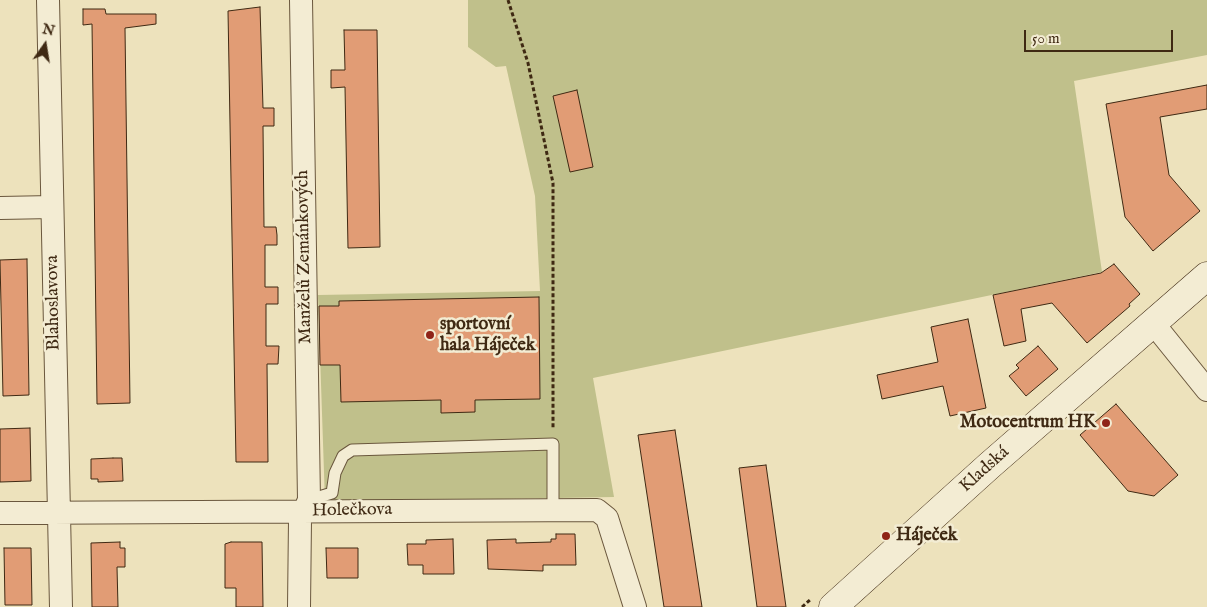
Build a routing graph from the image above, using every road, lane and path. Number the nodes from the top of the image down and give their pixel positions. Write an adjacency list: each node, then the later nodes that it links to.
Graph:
1 (48, 0): 4 (street, Blahoslavova)
2 (301, 0): 10 (street, Manželů Zemánkových)
3 (508, 0): 9 (path)
4 (52, 207): 5 (street); 12 (street, Blahoslavova)
5 (0, 208)
6 (1207, 276): 7 (main road, Kladská)
7 (1154, 323): 8 (street); 17 (main road, Kladská)
8 (1207, 390)
9 (552, 444): 10 (lane); 11 (lane)
10 (306, 506): 11 (street, Holečkova); 12 (street, Holečkova); 15 (street, Manželů Zemánkových)
11 (553, 509): 16 (street, Holečkova)
12 (59, 512): 13 (street, Holečkova); 14 (street, Blahoslavova)
13 (0, 513)
14 (61, 607)
15 (300, 607)
16 (635, 607)
17 (833, 607)

